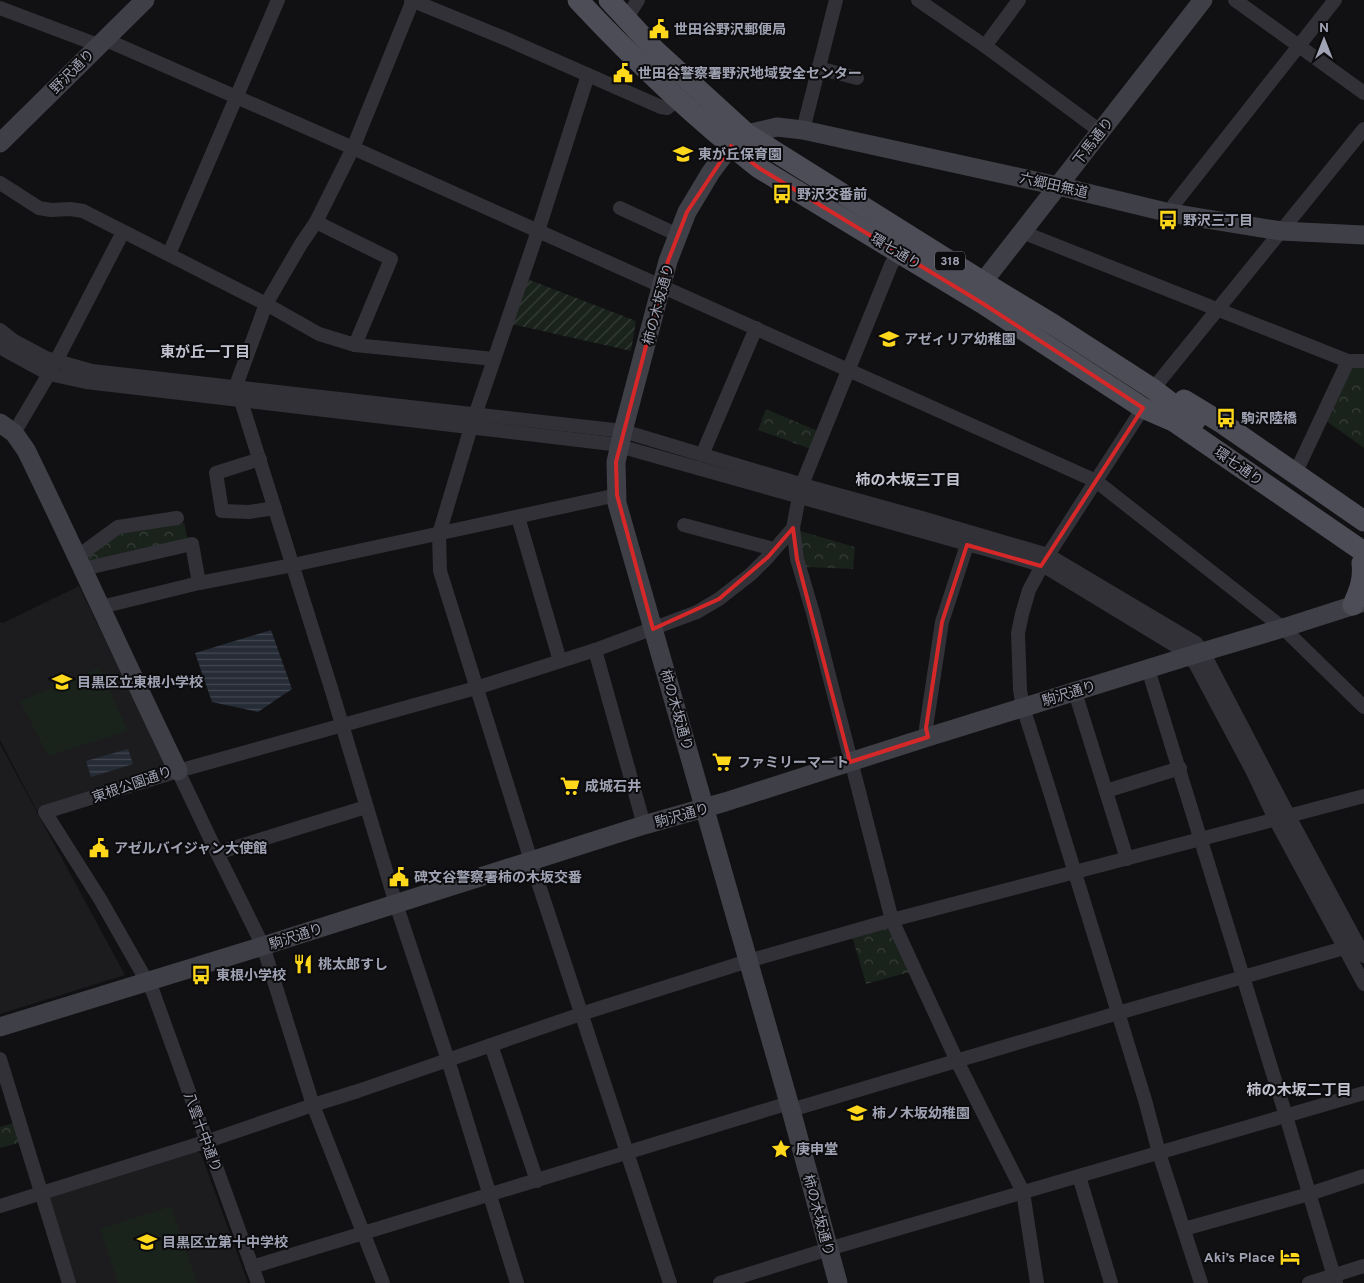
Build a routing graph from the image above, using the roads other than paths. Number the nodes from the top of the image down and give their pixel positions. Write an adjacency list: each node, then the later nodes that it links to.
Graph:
1 (144, 0): 15 (street, 野沢通り)
2 (278, 0): 22 (street)
3 (412, 0): 19 (street); 29 (street)
4 (578, 0): 23 (main road, 環七通り / 318)
5 (609, 0): 14 (main road, 環七通り / 318)
6 (638, 0): 14 (street)
7 (836, 0): 18 (street)
8 (918, 0): 16 (street)
9 (1019, 0): 16 (street)
10 (1203, 0): 26 (street, 下馬通り)
11 (1235, 0): 17 (street)
12 (1335, 0): 17 (street)
13 (0, 8): 15 (street)
14 (626, 19): 27 (main road, 環七通り / 318)
15 (101, 42): 22 (street); 28 (street, 野沢通り)
16 (985, 46): 26 (street)
17 (1299, 46): 21 (street); 33 (street)
18 (818, 68): 20 (street); 25 (street)
19 (588, 75): 23 (street); 35 (street)
20 (857, 78)
21 (1364, 93)
22 (236, 97): 29 (street); 42 (street)
23 (677, 100): 27 (main road, 環七通り / 318)
24 (1364, 128): 36 (street)
25 (803, 130): 27 (street, 六郷田無道); 31 (street, 六郷田無道)
26 (1100, 131): 31 (street, 下馬通り)
27 (739, 140): 39 (street, 柿の木坂通り); 41 (main road, 環七通り / 318); 43 (main road, 環七通り / 318)
28 (0, 143)
29 (353, 148): 34 (street); 35 (street)
30 (0, 183): 37 (street)
31 (1058, 186): 33 (street, 六郷田無道); 38 (street, 下馬通り)
32 (620, 208): 39 (street)
33 (1170, 213): 36 (street, 六郷田無道)
34 (316, 222): 45 (street); 49 (street)
35 (538, 231): 44 (street); 51 (street)
36 (1281, 231): 40 (street, 六郷田無道); 46 (street)
37 (123, 232): 42 (street); 54 (street)
38 (1022, 232): 43 (street, 下馬通り); 46 (street)
39 (678, 235): 44 (street, 柿の木坂通り)
40 (1364, 235)
41 (898, 252): 55 (street); 58 (main road, 環七通り / 318)
42 (169, 254): 45 (street)
43 (983, 282): 56 (main road, 環七通り / 318)
44 (662, 286): 47 (street); 61 (street, 柿の木坂通り)
45 (266, 304): 49 (street); 57 (street)
46 (1217, 309): 52 (street); 56 (street)
47 (756, 328): 55 (street); 62 (street)
48 (0, 330): 54 (street)
49 (355, 345): 51 (street)
50 (0, 346): 54 (street)
51 (494, 359): 59 (street)
52 (1348, 360): 53 (street); 64 (street)
53 (1364, 361)
54 (52, 368): 57 (street); 60 (street)
55 (849, 370): 65 (street); 66 (street)
56 (1153, 389): 64 (main road); 72 (main road, 環七通り / 318)
57 (240, 394): 59 (street); 63 (street)
58 (1143, 408): 65 (street); 72 (main road, 環七通り / 318); 79 (main road)
59 (473, 421): 61 (street); 74 (street)
60 (7, 428): 80 (street, 東根公園通り)
61 (622, 439): 62 (street); 66 (street); 67 (street, 柿の木坂通り)
62 (702, 456): 66 (street)
63 (260, 459): 68 (street); 68 (street)
64 (1295, 474): 72 (main road)
65 (1096, 481): 78 (street); 85 (street)
66 (801, 491): 73 (street); 76 (street); 78 (street)
67 (617, 495): 69 (street); 86 (street, 柿の木坂通り)
68 (275, 508): 81 (street)
69 (518, 517): 74 (street); 89 (street)
70 (177, 518): 80 (street)
71 (684, 525): 77 (street)
72 (1348, 526): 75 (main road, 環七通り / 318); 79 (main road, 環七通り / 318)
73 (793, 528): 77 (street); 97 (street)
74 (439, 534): 81 (street); 91 (street)
75 (1364, 537)
76 (967, 545): 78 (street); 96 (street)
77 (773, 550): 86 (street)
78 (1044, 560): 88 (street); 93 (street)
79 (1363, 561): 83 (main road)
80 (80, 563): 82 (street); 84 (street, 東根公園通り)
81 (293, 565): 82 (street); 95 (street)
82 (199, 583): 84 (street)
83 (1358, 604): 85 (street, 駒沢通り)
84 (101, 607): 99 (street, 東根公園通り)
85 (1283, 628): 88 (street, 駒沢通り); 94 (street)
86 (653, 629): 87 (street); 103 (street, 柿の木坂通り)
87 (594, 650): 89 (street); 106 (street)
88 (1196, 654): 90 (street, 駒沢通り); 104 (street); 105 (street)
89 (560, 661): 91 (street)
90 (1148, 669): 92 (street, 駒沢通り); 98 (street)
91 (476, 688): 95 (street); 110 (street)
92 (1075, 692): 93 (street, 駒沢通り); 100 (street)
93 (1023, 707): 96 (street, 駒沢通り); 111 (street)
94 (1364, 707)
95 (342, 725): 99 (street); 102 (street)
96 (928, 737): 97 (street, 駒沢通り)
97 (850, 762): 103 (street, 駒沢通り); 113 (street)
98 (1180, 768): 100 (street); 107 (street)
99 (178, 771): 108 (street); 118 (street, 東根公園通り)
100 (1106, 791): 109 (street)
101 (1364, 796): 104 (street)
102 (366, 807): 108 (street); 112 (street)
103 (705, 808): 106 (street, 駒沢通り); 116 (street, 柿の木坂通り)
104 (1289, 816): 105 (street); 115 (street)
105 (1275, 819): 107 (street); 115 (street)
106 (644, 826): 110 (street, 駒沢通り)
107 (1201, 839): 109 (street); 117 (street)
108 (217, 853): 114 (street)
109 (1127, 859): 111 (street)
110 (531, 862): 112 (street, 駒沢通り); 121 (street)
111 (1075, 873): 113 (street); 120 (street)
112 (396, 904): 114 (street, 駒沢通り); 125 (street)
113 (892, 920): 116 (street); 126 (street)
114 (263, 946): 118 (street, 駒沢通り); 128 (street)
115 (1358, 948): 117 (street); 119 (street)
116 (748, 961): 121 (street); 129 (street, 柿の木坂通り)
117 (1243, 978): 120 (street); 130 (street)
118 (146, 982): 122 (street, 駒沢通り); 131 (street, 八雲十中通り)
119 (1364, 984)
120 (1118, 1013): 126 (street); 133 (street)
121 (581, 1014): 123 (street); 132 (street)
122 (0, 1027)
123 (491, 1045): 125 (street); 136 (street)
124 (0, 1059): 138 (street)
125 (448, 1060): 128 (street); 140 (street)
126 (956, 1061): 129 (street); 137 (street)
127 (1364, 1093): 130 (street)
128 (313, 1105): 131 (street); 143 (street)
129 (790, 1107): 132 (street); 144 (street, 柿の木坂通り)
130 (1286, 1116): 133 (street); 139 (street)
131 (208, 1141): 138 (street); 145 (street, 八雲十中通り)
132 (626, 1152): 136 (street); 152 (street)
133 (1160, 1153): 134 (street); 142 (street)
134 (1079, 1176): 137 (street); 156 (street)
135 (1364, 1176): 139 (street)
136 (537, 1181): 140 (street)
137 (1023, 1192): 144 (street); 155 (street)
138 (42, 1193): 141 (street); 148 (street)
139 (1309, 1194): 142 (street); 147 (street)
140 (489, 1195): 143 (street); 151 (street)
141 (0, 1206)
142 (1184, 1229): 157 (street)
143 (363, 1233): 145 (street); 150 (street)
144 (829, 1249): 153 (street); 154 (street, 柿の木坂通り)
145 (252, 1266): 149 (street, 八雲十中通り)
146 (1364, 1266): 147 (street)
147 (1333, 1274): 158 (street)
148 (70, 1283)
149 (258, 1283)
150 (383, 1283)
151 (517, 1283)
152 (670, 1283)
153 (720, 1283)
154 (838, 1283)
155 (1037, 1283)
156 (1111, 1283)
157 (1201, 1283)
158 (1309, 1283)

